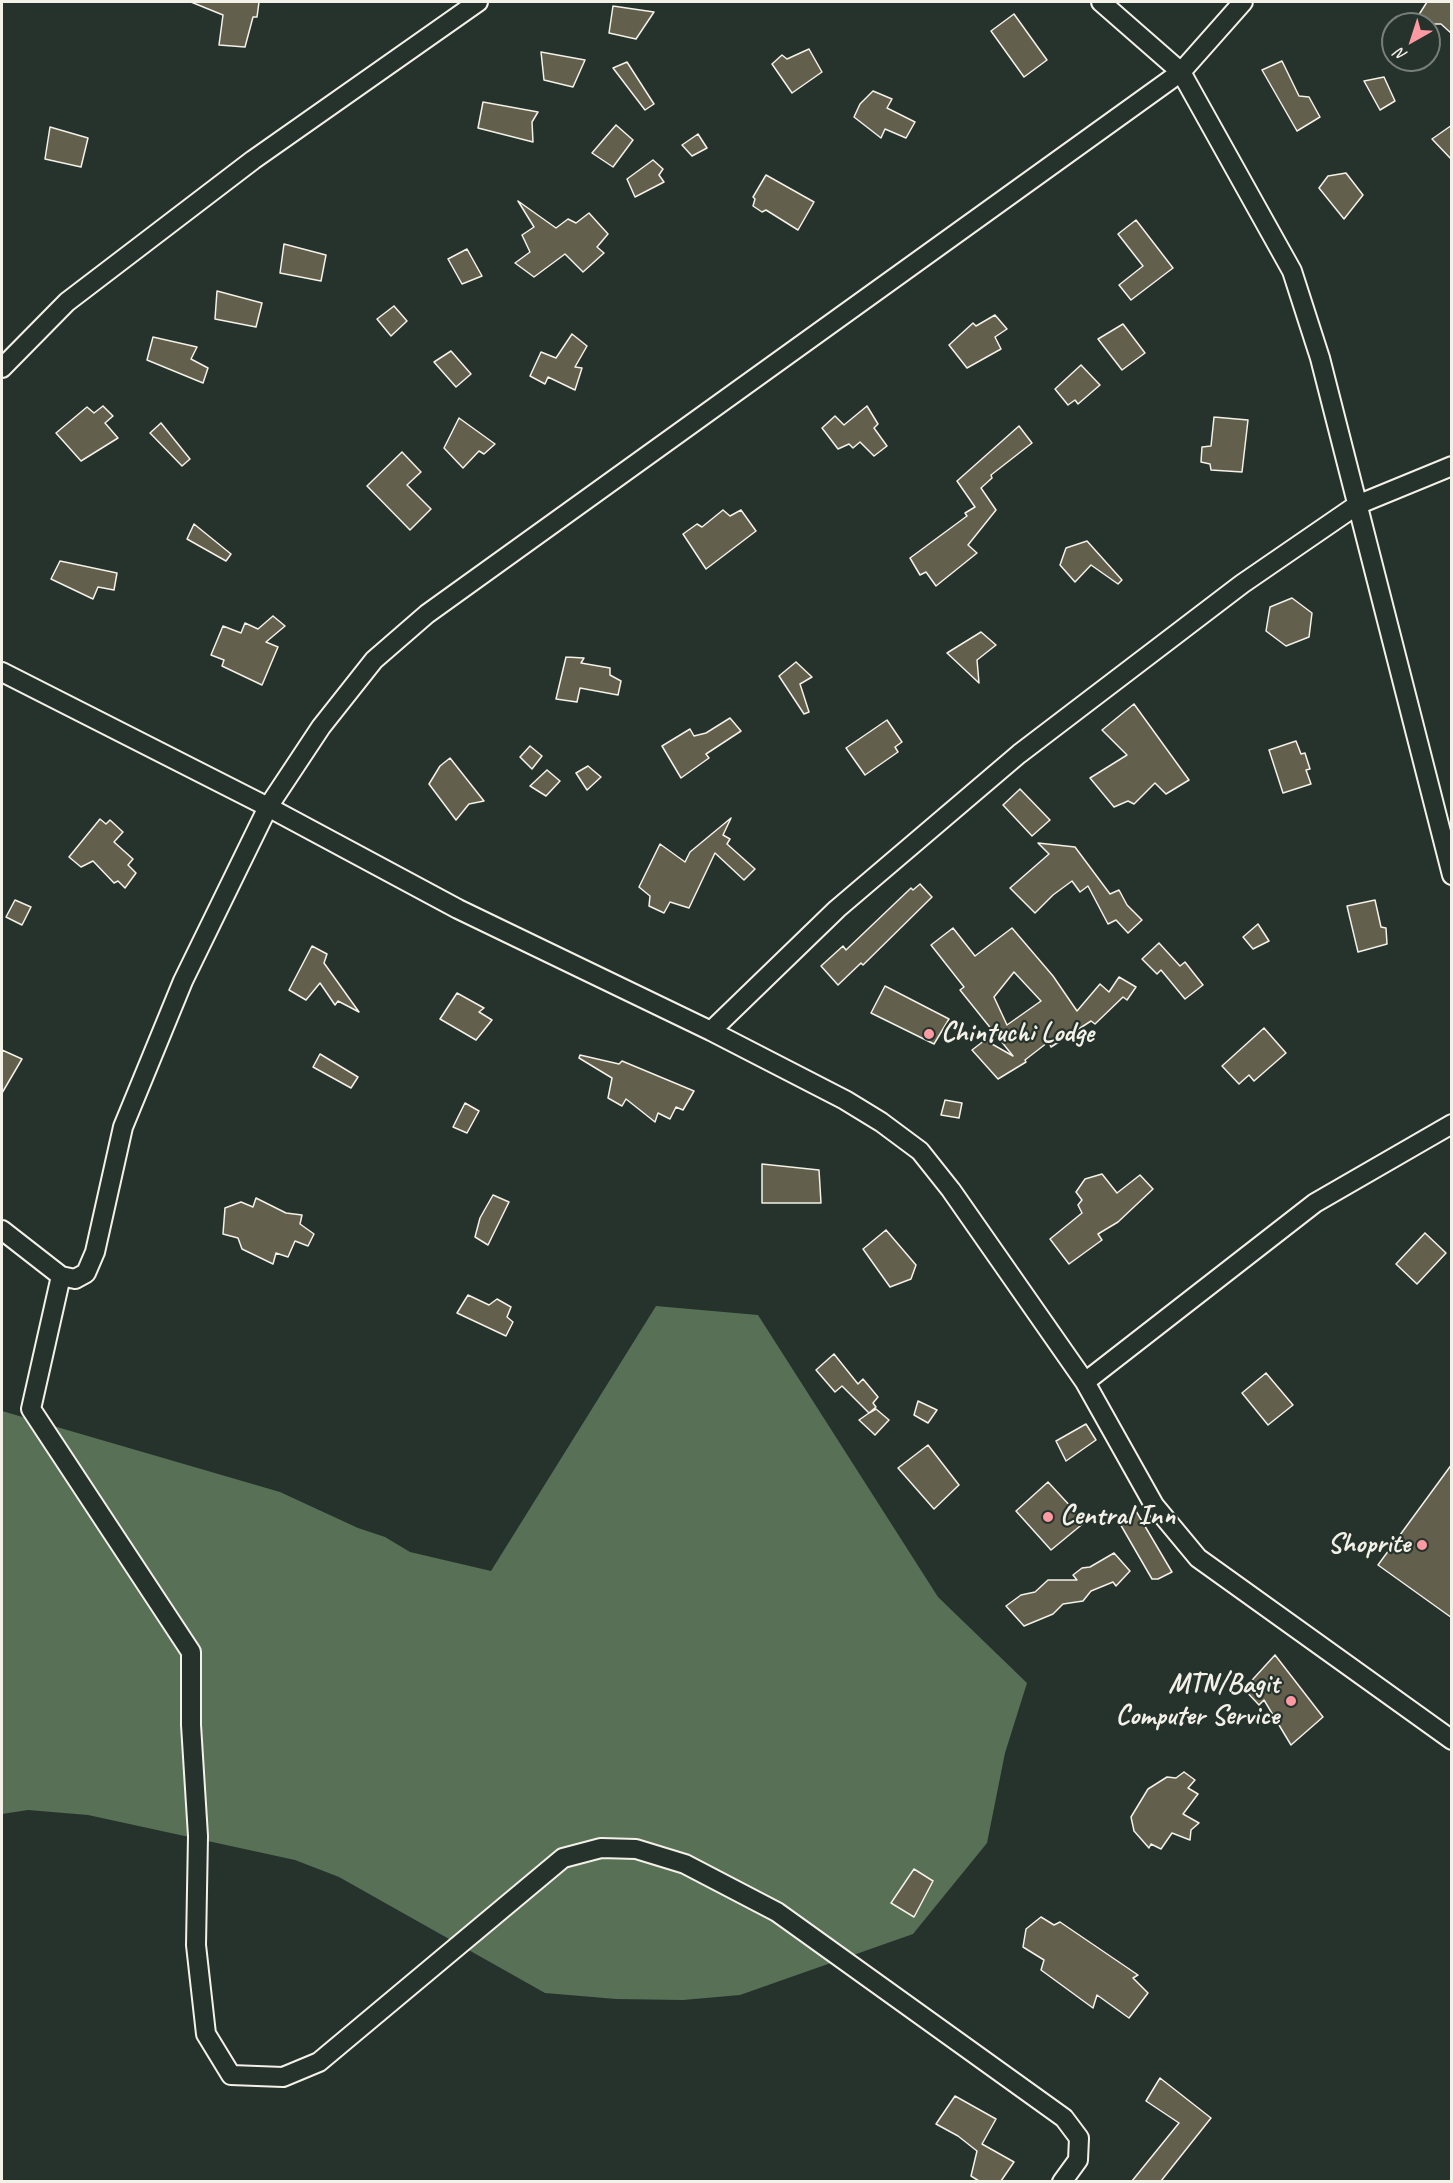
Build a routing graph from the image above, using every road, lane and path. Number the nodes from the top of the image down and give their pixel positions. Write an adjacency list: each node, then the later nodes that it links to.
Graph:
1 (478, 2): 5 (street)
2 (1101, 2): 4 (street)
3 (1243, 2): 4 (street)
4 (1181, 72): 7 (street); 9 (street)
5 (2, 368)
6 (1452, 466): 7 (street)
7 (1357, 505): 10 (street); 11 (street)
8 (2, 672): 9 (street)
9 (268, 807): 11 (street); 14 (street)
10 (1452, 875)
11 (711, 1031): 15 (street)
12 (1452, 1124): 15 (street)
13 (2, 1230): 14 (street)
14 (61, 1276): 17 (street)
15 (1085, 1382): 16 (street)
16 (1452, 1740)
17 (1062, 2181)

